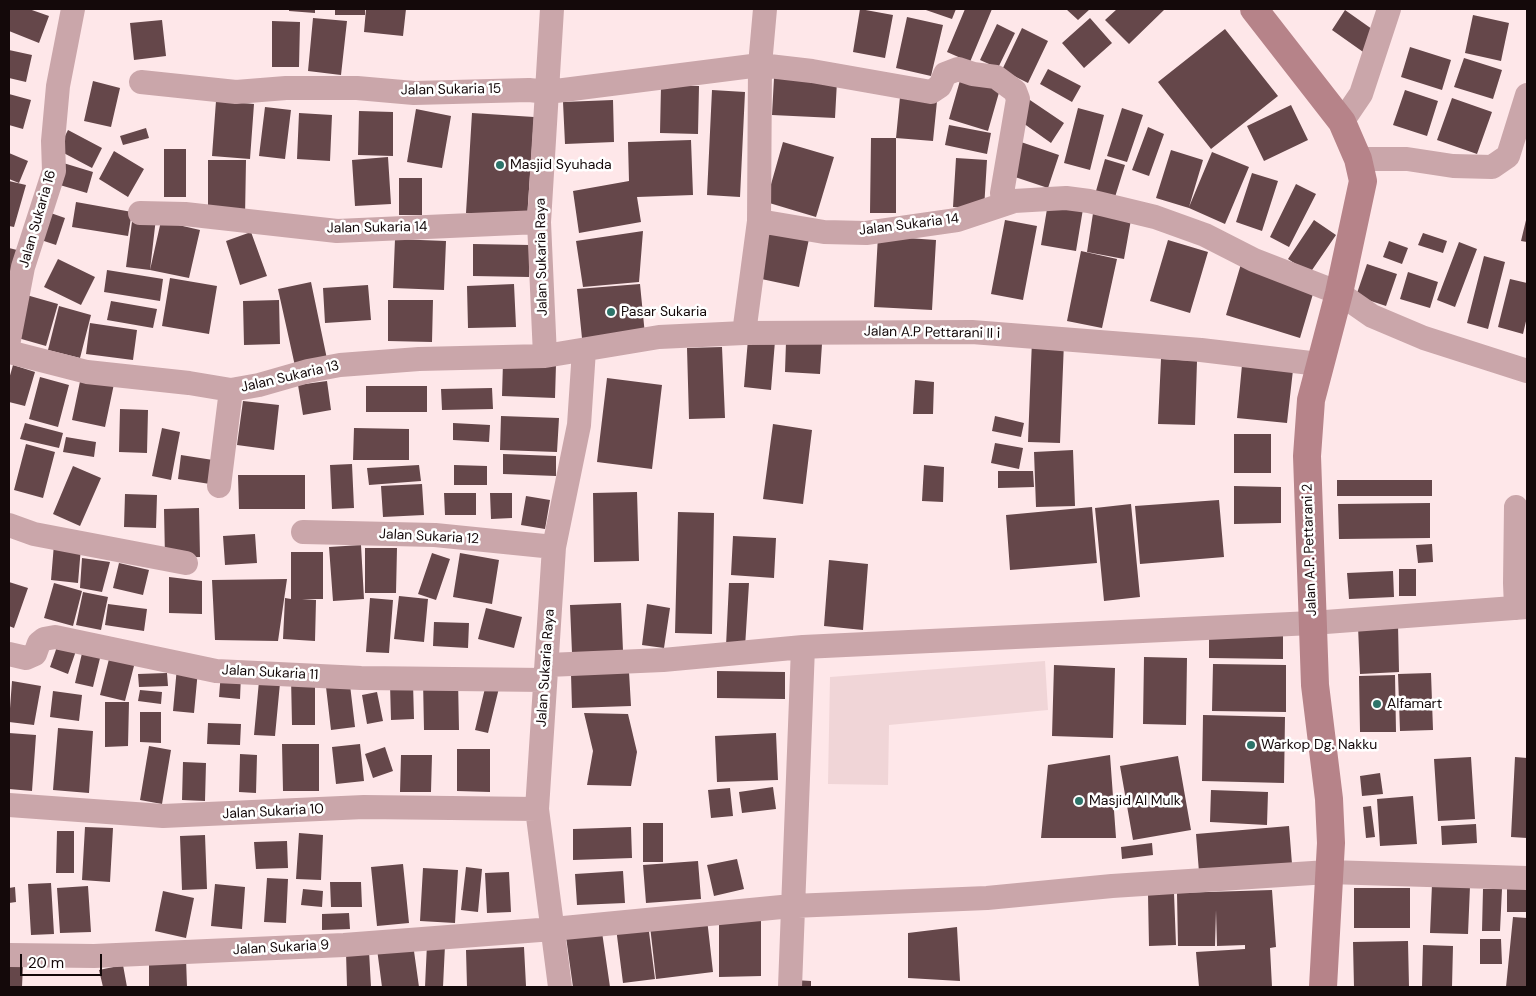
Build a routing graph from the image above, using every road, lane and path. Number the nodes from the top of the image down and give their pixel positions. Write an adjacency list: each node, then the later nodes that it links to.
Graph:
1 (73, 9): 18 (street, Jalan Sukaria 16)
2 (552, 9): 8 (street, Jalan Sukaria Raya)
3 (765, 9): 6 (street)
4 (1254, 9): 10 (street, Jalan A.P. Pettarani 2)
5 (1389, 9): 10 (street)
6 (760, 65): 8 (street, Jalan Sukaria 15); 12 (street, Jalan Sukaria 15); 14 (street)
7 (141, 82): 8 (street, Jalan Sukaria 15)
8 (548, 92): 15 (street, Jalan Sukaria Raya)
9 (1527, 95): 11 (street)
10 (1342, 122): 11 (street, Jalan A.P. Pettarani 2)
11 (1358, 159): 16 (street, Jalan A.P. Pettarani 2)
12 (1003, 204): 14 (street, Jalan Sukaria 14); 16 (street, Jalan Sukaria 14)
13 (140, 212): 15 (street, Jalan Sukaria 14)
14 (759, 221): 17 (street)
15 (539, 222): 21 (street, Jalan Sukaria Raya)
16 (1338, 294): 22 (street, Jalan A.P. Pettarani 2); 23 (street, Jalan Sukaria 14)
17 (744, 333): 19 (street, Jalan A.P Pettarani II i); 22 (street, Jalan A.P Pettarani II i)
18 (9, 340)
19 (584, 350): 21 (street, Jalan A.P Pettarani II i); 29 (street, Jalan Sukaria Raya)
20 (9, 352): 24 (street, Jalan Sukaria 13)
21 (545, 356): 24 (street, Jalan Sukaria 13)
22 (1319, 364): 32 (street, Jalan A.P. Pettarani 2)
23 (1527, 371)
24 (231, 390): 25 (street)
25 (219, 486)
26 (1516, 507): 31 (street)
27 (9, 525): 30 (street)
28 (303, 532): 29 (street, Jalan Sukaria 12)
29 (554, 547): 35 (street, Jalan Sukaria Raya)
30 (186, 563)
31 (1522, 607): 32 (street, Jalan Sukaria 11)
32 (1312, 623): 33 (street, Jalan Sukaria 11); 38 (street, Jalan A.P. Pettarani 2)
33 (803, 647): 35 (street, Jalan Sukaria 11); 40 (street)
34 (9, 654): 35 (street, Jalan Sukaria 11)
35 (546, 673): 37 (street, Jalan Sukaria Raya)
36 (9, 805): 37 (street, Jalan Sukaria 10)
37 (537, 809): 41 (street, Jalan Sukaria Raya)
38 (1328, 872): 39 (street, Jalan Sukaria 9); 40 (street, Jalan Sukaria 9); 45 (street, Jalan A.P. Pettarani 2)
39 (1527, 878)
40 (792, 906): 41 (street, Jalan Sukaria 9); 44 (street)
41 (553, 929): 42 (street, Jalan Sukaria 9); 43 (street, Jalan Sukaria Raya)
42 (9, 956)
43 (560, 987)
44 (790, 987)
45 (1323, 987)

